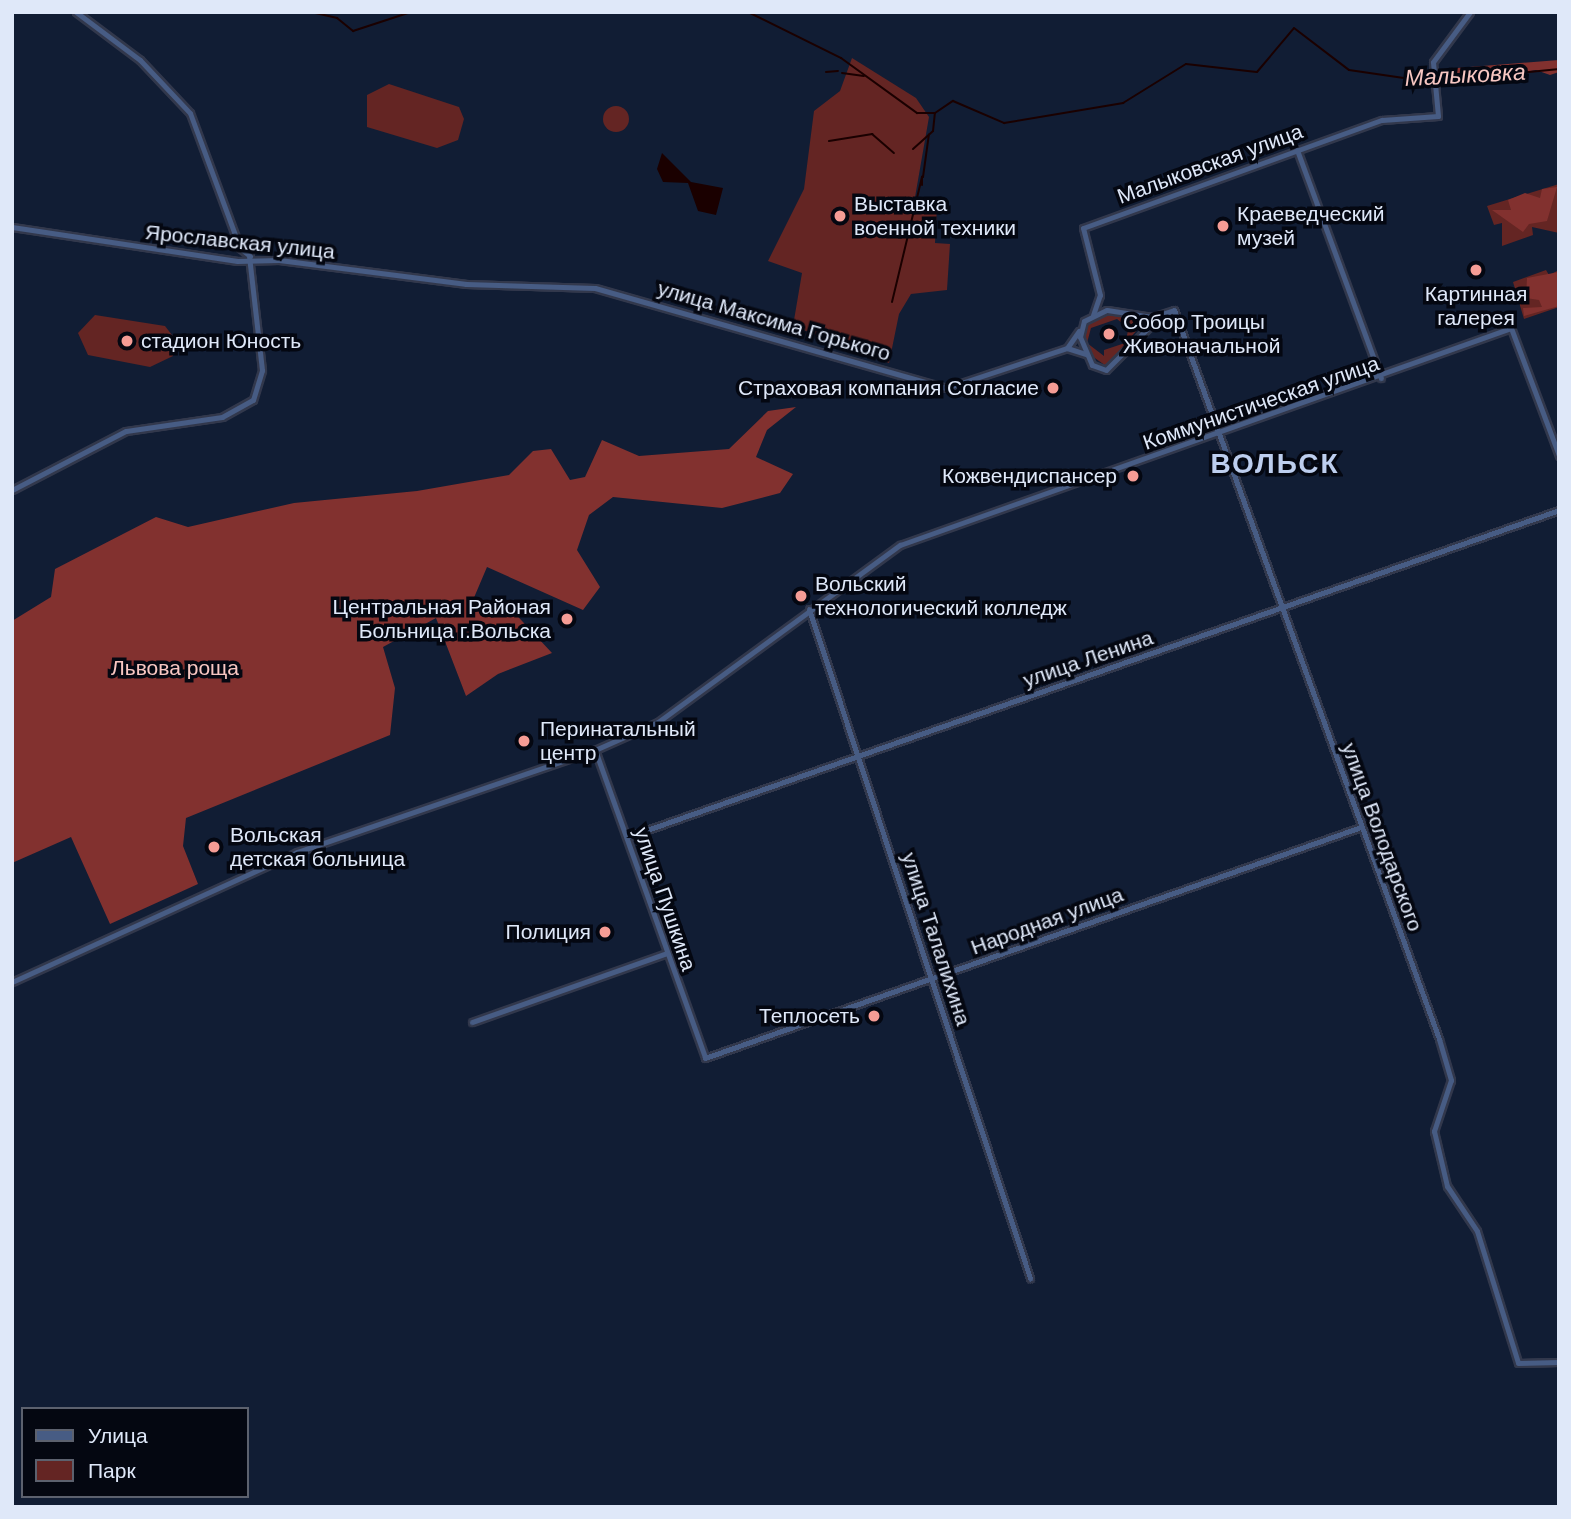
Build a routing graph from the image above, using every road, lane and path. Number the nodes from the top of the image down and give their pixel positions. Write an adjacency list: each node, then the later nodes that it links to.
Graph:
1 (76, 12): 5 (street)
2 (1470, 12): 3 (street, Малыковская улица)
3 (1297, 150): 7 (street, Малыковская улица); 14 (street)
4 (12, 228): 5 (street, Ярославская улица)
5 (251, 259): 6 (street, Ярославская улица); 17 (street)
6 (466, 284): 12 (street, улица Максима Горького)
7 (1093, 315): 8 (street); 11 (street)
8 (1145, 316): 9 (street); 10 (street)
9 (1160, 316): 10 (street); 15 (street, улица Володарского)
10 (1148, 328): 13 (street)
11 (1079, 331): 12 (street); 13 (street)
12 (1067, 348): 13 (street)
13 (1086, 354)
14 (1381, 378): 15 (street, Коммунистическая улица); 16 (street, Коммунистическая улица)
15 (1219, 435): 19 (street, улица Володарского); 20 (street, Коммунистическая улица)
16 (1559, 456)
17 (12, 490)
18 (1559, 510): 19 (street, улица Ленина)
19 (1281, 607): 22 (street, улица Ленина); 23 (street, улица Володарского)
20 (809, 609): 21 (street, Коммунистическая улица); 22 (street, улица Талалихина)
21 (595, 750): 24 (street, улица Пушкина); 27 (street, Коммунистическая улица)
22 (858, 755): 24 (street, улица Ленина); 26 (street, улица Талалихина)
23 (1361, 827): 26 (street, Народная улица); 31 (street, улица Володарского)
24 (627, 837): 25 (street, улица Пушкина)
25 (667, 953): 28 (street); 29 (street, улица Пушкина)
26 (934, 978): 29 (street, Народная улица); 30 (street, улица Талалихина)
27 (12, 982)
28 (471, 1022)
29 (705, 1058)
30 (1030, 1278)
31 (1559, 1362)

